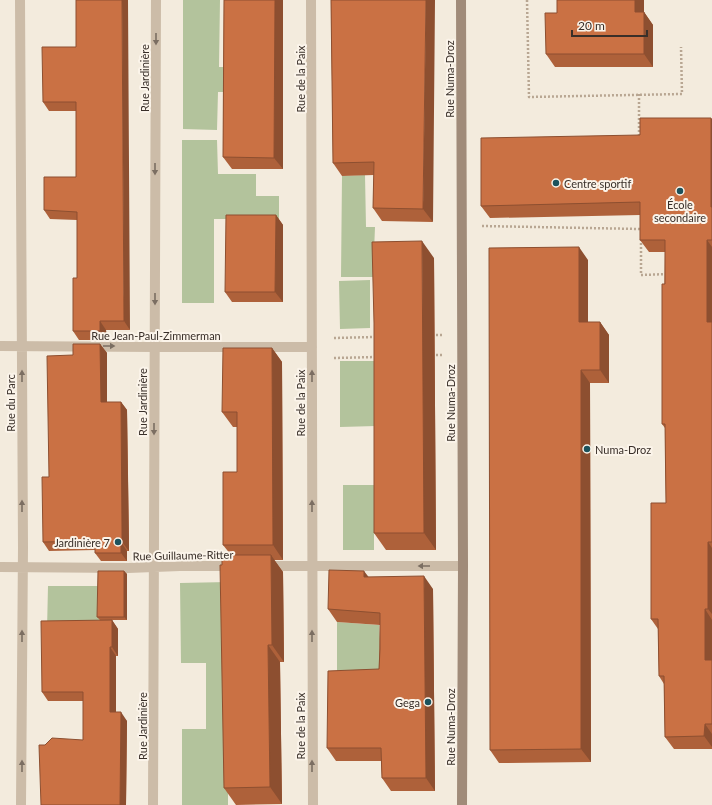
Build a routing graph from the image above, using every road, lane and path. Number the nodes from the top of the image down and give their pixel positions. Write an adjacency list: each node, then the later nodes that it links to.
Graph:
1 (20, 0): 18 (street, Rue du Parc)
2 (156, 0): 19 (street, Rue Jardinière, one-way to 19)
3 (311, 0): 20 (street, Rue de la Paix)
4 (461, 0): 29 (main road, Rue Numa-Droz)
5 (527, 0): 7 (path)
6 (681, 47): 7 (path)
7 (639, 94): 8 (path)
8 (639, 142)
9 (640, 221): 11 (path)
10 (482, 226): 11 (path)
11 (640, 229): 12 (path)
12 (673, 274)
13 (427, 335): 14 (path)
14 (443, 335)
15 (380, 336): 16 (path)
16 (334, 338)
17 (0, 346): 18 (street, Rue Jean-Paul-Zimmerman)
18 (22, 346): 19 (street, Rue Jean-Paul-Zimmerman, one-way to 19); 31 (street, Rue du Parc, one-way to 18)
19 (155, 347): 20 (street, Rue Jean-Paul-Zimmerman); 25 (street, Rue Jardinière, one-way to 25)
20 (312, 347): 28 (street, Rue de la Paix, one-way to 20)
21 (427, 355): 22 (path)
22 (443, 355)
23 (380, 356): 24 (path)
24 (334, 358)
25 (154, 566): 26 (street, Rue Guillaume-Ritter); 31 (street, Rue Guillaume-Ritter); 33 (street, Rue Jardinière)
26 (244, 566)
27 (260, 566): 28 (street)
28 (312, 566): 29 (street, one-way to 28); 34 (street, Rue de la Paix, one-way to 28)
29 (463, 566): 35 (main road, Rue Numa-Droz)
30 (0, 567): 31 (street, Rue Guillaume-Ritter)
31 (22, 567): 32 (street, Rue du Parc, one-way to 31)
32 (21, 805)
33 (153, 805)
34 (313, 805)
35 (462, 805)

